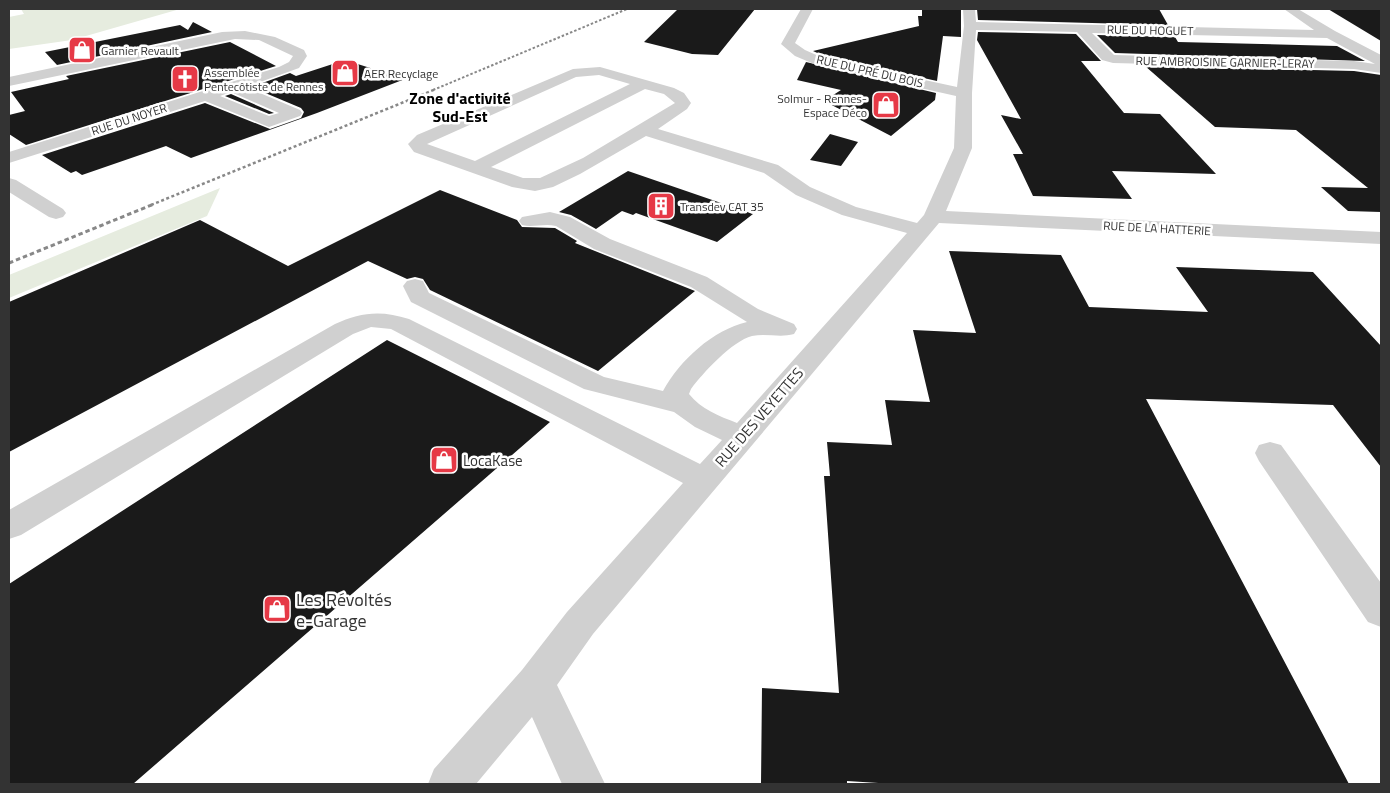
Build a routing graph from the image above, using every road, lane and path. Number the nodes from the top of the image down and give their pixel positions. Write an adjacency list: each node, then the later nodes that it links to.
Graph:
1 (807, 9): 15 (street, RUE DU PRÉ DU BOIS)
2 (1290, 9): 6 (street)
3 (969, 17): 4 (street, RUE DU HOGUET); 15 (street, RUE DES VEYETTES)
4 (1081, 29): 5 (street, RUE DU HOGUET); 9 (street, RUE AMBROISINE GARNIER-LERAY)
5 (1228, 32): 6 (street, RUE DU HOGUET); 9 (street)
6 (1330, 34): 8 (street)
7 (147, 52): 11 (street); 12 (street, RUE DU NOYER); 14 (street, RUE DU NOYER)
8 (1381, 61)
9 (1273, 63): 10 (street, RUE AMBROISINE GARNIER-LERAY)
10 (1381, 69)
11 (130, 72)
12 (9, 82)
13 (643, 84): 17 (street); 19 (street); 19 (street)
14 (231, 86): 16 (street, RUE DU NOYER); 16 (street)
15 (964, 93): 23 (street, RUE DES VEYETTES)
16 (205, 95): 18 (street, RUE DU NOYER)
17 (644, 130): 19 (street); 23 (street, RUE DE LA HATTERIE)
18 (9, 158)
19 (475, 168)
20 (9, 184): 21 (street)
21 (56, 213)
22 (529, 221): 26 (street)
23 (928, 224): 24 (street, RUE DE LA HATTERIE); 27 (street, RUE DES VEYETTES)
24 (1381, 238)
25 (415, 286): 28 (street)
26 (785, 329): 27 (street); 28 (street)
27 (824, 343): 29 (street, RUE DES VEYETTES)
28 (681, 405): 29 (street)
29 (742, 437): 31 (street, RUE DES VEYETTES)
30 (1270, 453): 33 (street)
31 (704, 480): 32 (street); 34 (street, RUE DES VEYETTES)
32 (9, 526)
33 (1381, 611)
34 (536, 683): 35 (street, RUE DES VEYETTES); 36 (street)
35 (462, 777)
36 (584, 784)

